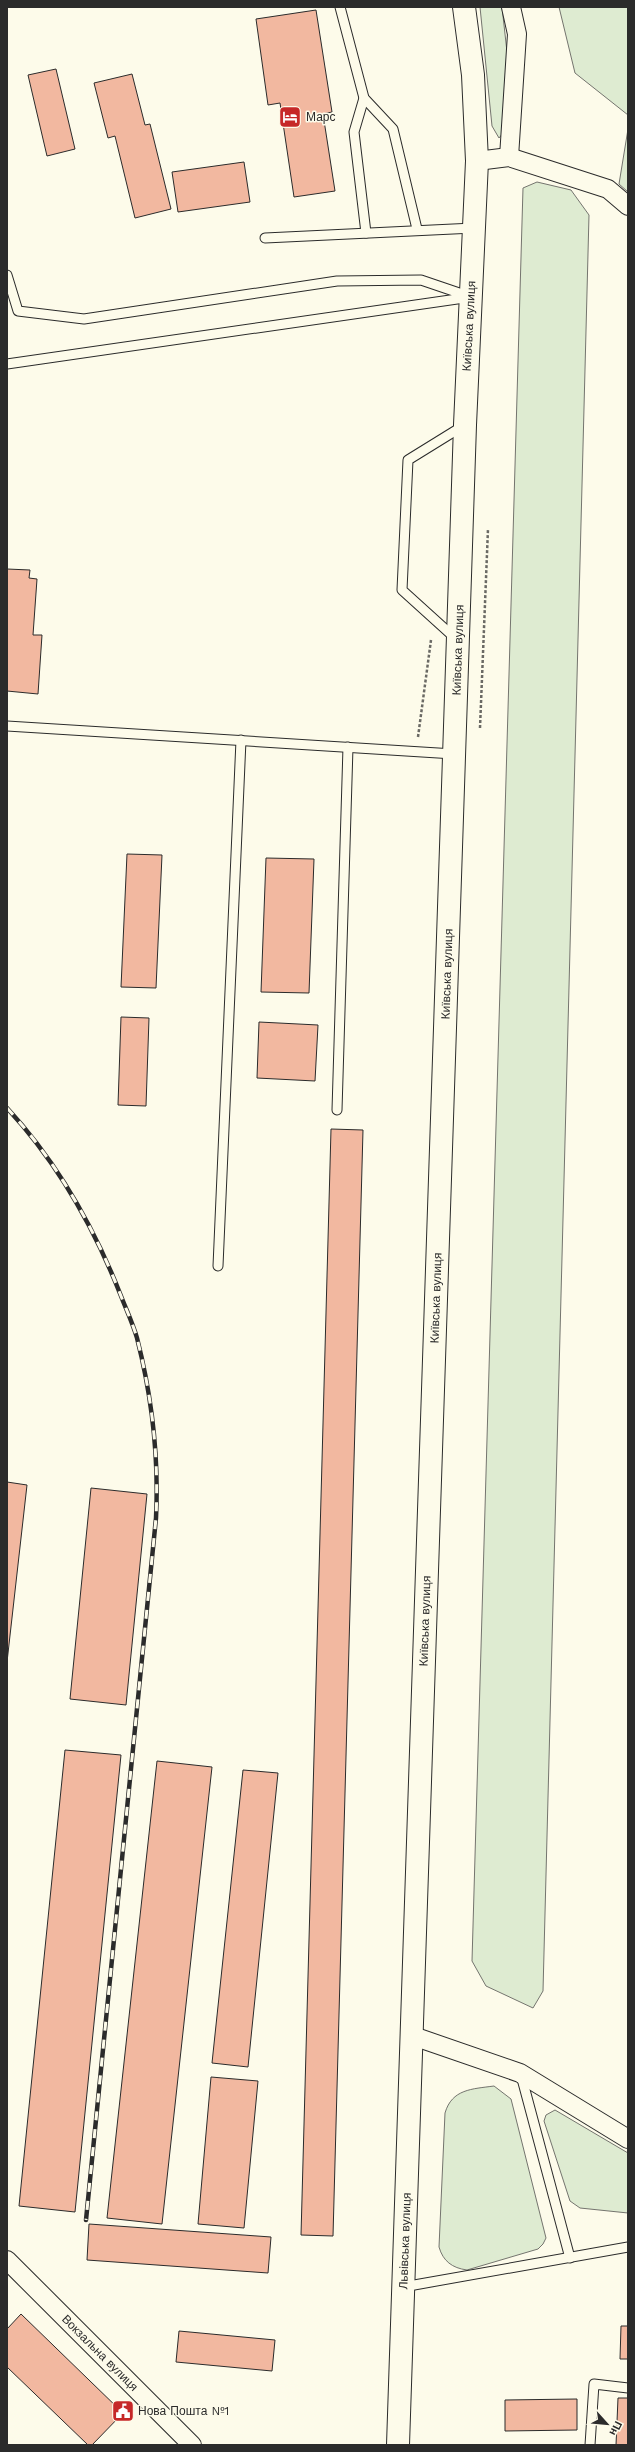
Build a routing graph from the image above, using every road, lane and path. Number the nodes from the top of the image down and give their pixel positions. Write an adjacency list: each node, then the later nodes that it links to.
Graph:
1 (340, 7): 4 (lane)
2 (464, 7): 6 (highway, Київська вулиця)
3 (511, 7): 5 (street)
4 (364, 98): 9 (lane); 10 (lane)
5 (509, 156): 6 (street); 7 (street)
6 (477, 161): 8 (highway, Київська вулиця)
7 (628, 206)
8 (474, 228): 9 (lane); 13 (highway, Київська вулиця)
9 (417, 229): 10 (lane)
10 (366, 232): 11 (lane)
11 (265, 238)
12 (7, 275): 13 (lane)
13 (471, 297): 14 (lane); 15 (highway, Київська вулиця)
14 (7, 364)
15 (465, 425): 18 (highway, Київська вулиця); 18 (lane)
16 (488, 529): 20 (path)
17 (431, 640): 23 (path)
18 (458, 641): 24 (highway, Київська вулиця)
19 (7, 726): 21 (lane)
20 (480, 728)
21 (241, 740): 22 (lane); 26 (lane)
22 (348, 747): 23 (lane); 25 (lane)
23 (416, 752): 24 (lane)
24 (454, 754): 27 (highway, Київська вулиця)
25 (337, 1110)
26 (218, 1266)
27 (414, 1941): 28 (highway, Львівська вулиця)
28 (413, 2036): 29 (street); 34 (highway, Львівська вулиця)
29 (520, 2073): 30 (street); 32 (lane)
30 (628, 2139)
31 (628, 2247): 32 (lane)
32 (570, 2258): 34 (lane)
33 (7, 2260): 36 (street, Вокзальна вулиця)
34 (403, 2287): 37 (highway, Львівська вулиця)
35 (628, 2388): 38 (lane)
36 (192, 2445)
37 (398, 2445)
38 (590, 2445)

